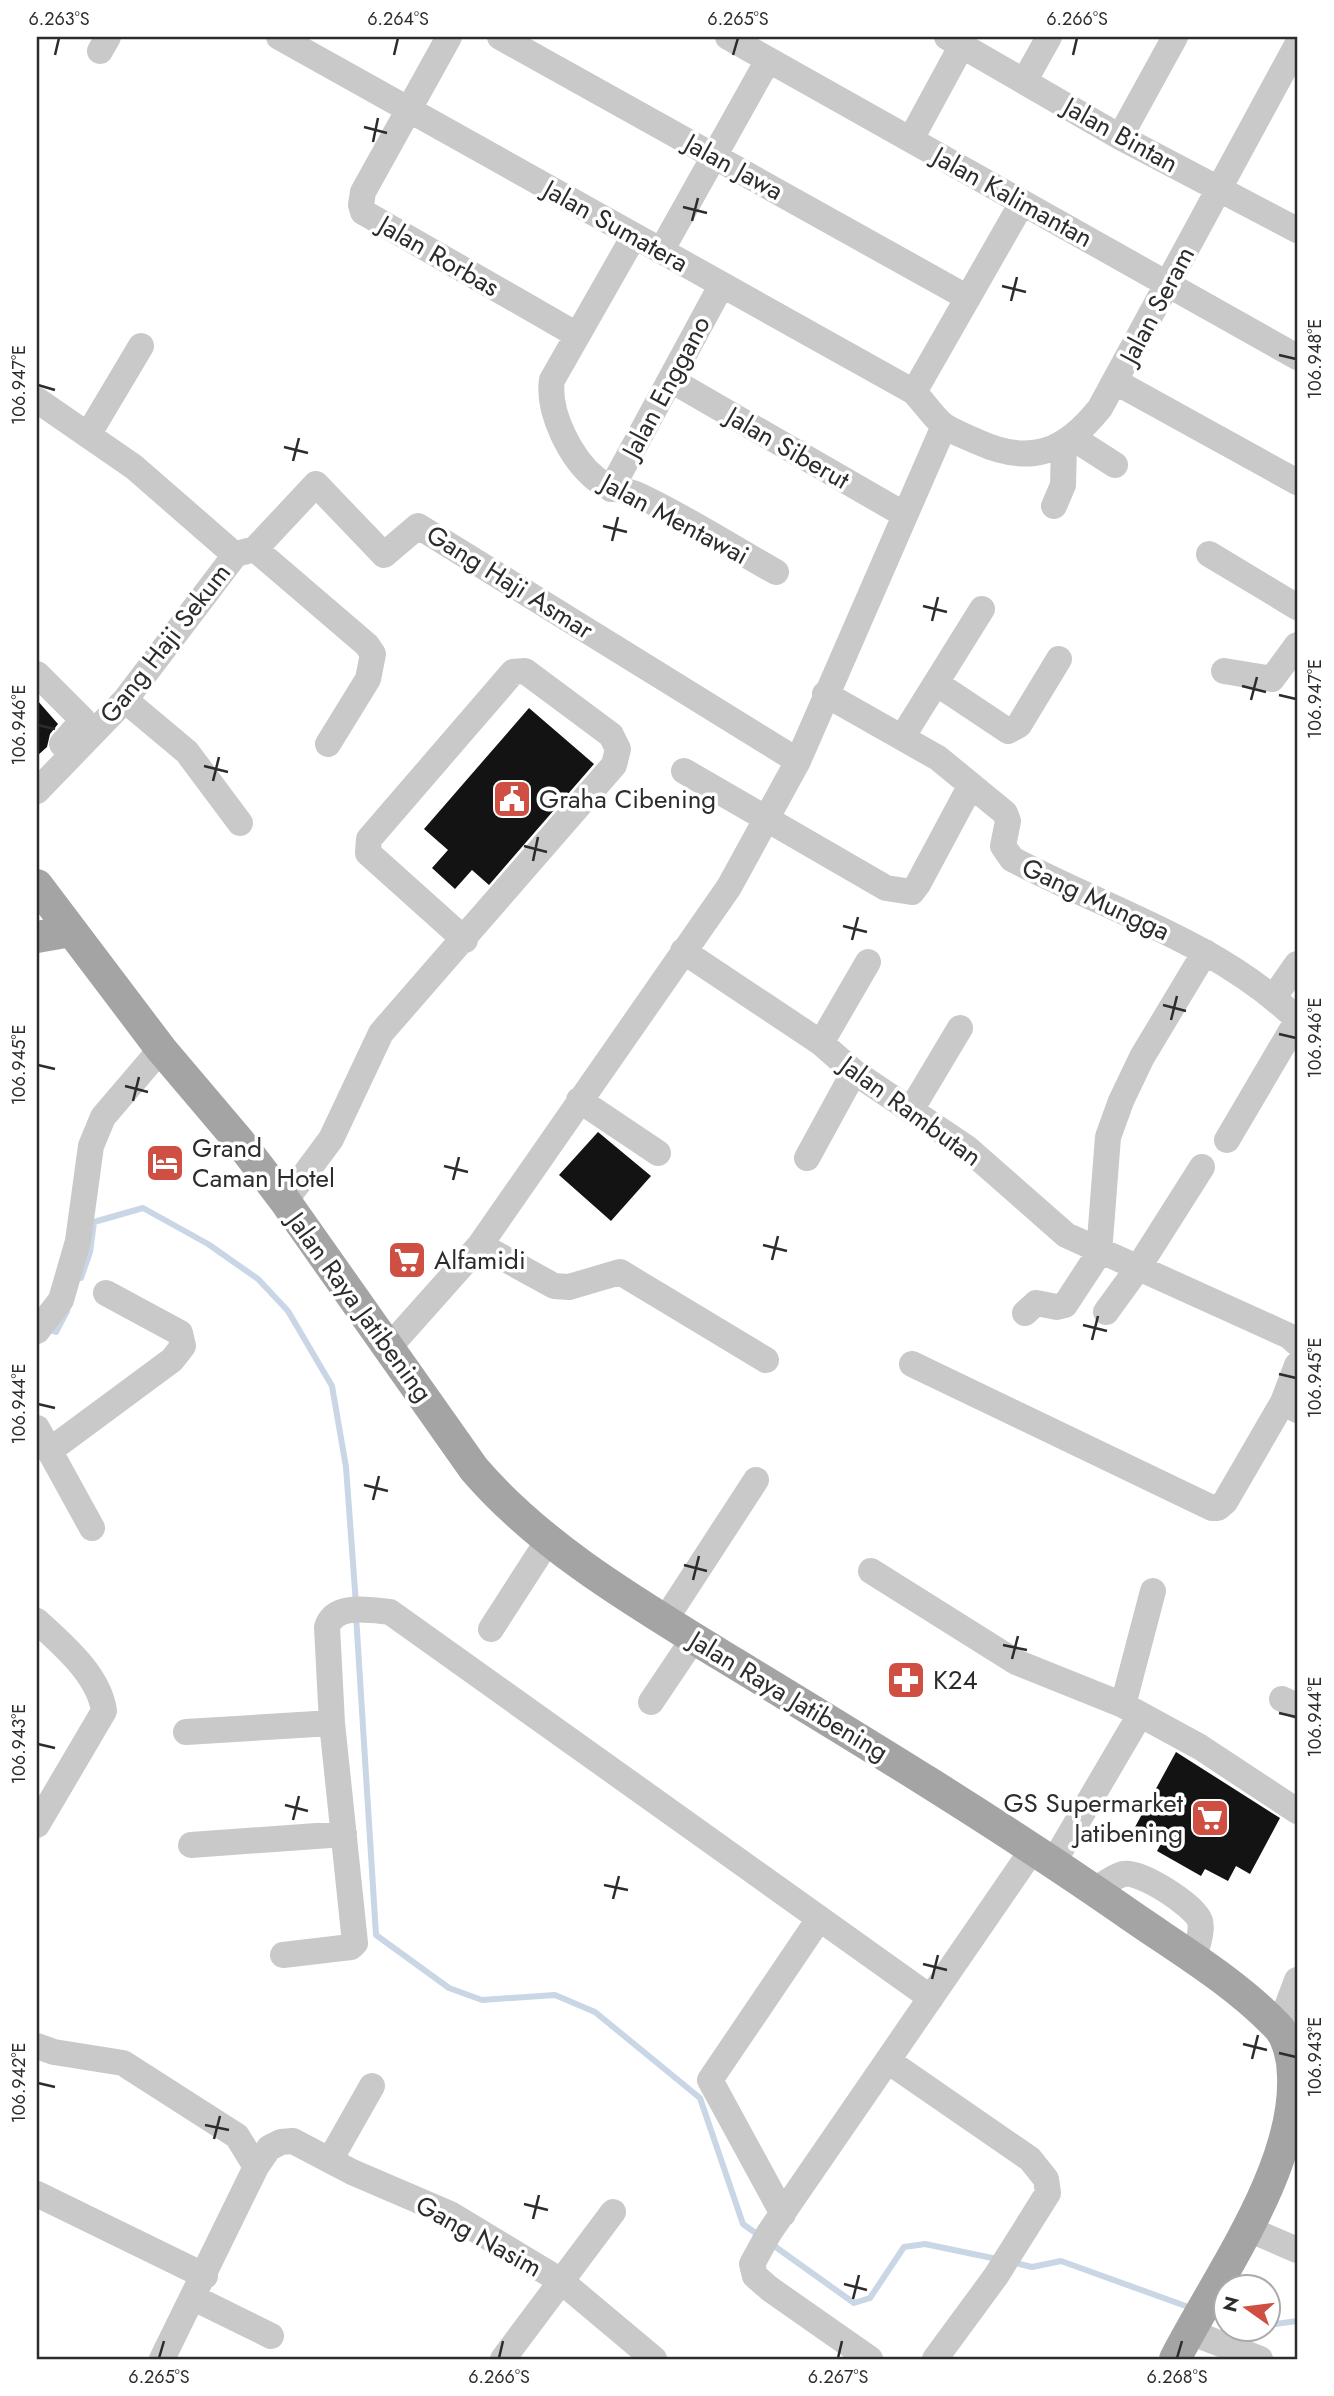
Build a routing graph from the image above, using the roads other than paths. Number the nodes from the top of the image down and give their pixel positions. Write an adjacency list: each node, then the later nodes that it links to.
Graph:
1 (279, 37): 11 (street, Jalan Sumatera)
2 (449, 37): 11 (street, Jalan Rorbas)
3 (500, 37): 14 (street, Jalan Jawa)
4 (728, 37): 9 (street, Jalan Kalimantan)
5 (1049, 37): 10 (street)
6 (1175, 37): 12 (street)
7 (954, 41): 10 (street, Jalan Bintan); 13 (street)
8 (1297, 44): 15 (street, Jalan Seram)
9 (768, 60): 13 (street, Jalan Kalimantan); 14 (street)
10 (1026, 80): 12 (street, Jalan Bintan)
11 (409, 110): 18 (street, Jalan Sumatera); 23 (street, Jalan Rorbas)
12 (1119, 137): 15 (street, Jalan Bintan)
13 (911, 139): 16 (street, Jalan Kalimantan)
14 (714, 156): 19 (street); 22 (street, Jalan Jawa)
15 (1220, 188): 17 (street, Jalan Bintan); 20 (street, Jalan Seram)
16 (1022, 203): 20 (street, Jalan Kalimantan); 22 (street)
17 (1297, 230)
18 (634, 236): 19 (street, Jalan Sumatera); 23 (street, Jalan Mentawai)
19 (661, 251): 21 (street, Jalan Sumatera)
20 (1167, 284): 25 (street, Jalan Kalimantan); 27 (street, Jalan Seram)
21 (721, 286): 26 (street, Jalan Enggano); 28 (street, Jalan Sumatera)
22 (968, 298): 28 (street)
23 (578, 335): 35 (street, Jalan Mentawai)
24 (141, 346): 31 (street)
25 (1297, 358)
26 (671, 380): 35 (street, Jalan Enggano); 37 (street, Jalan Siberut)
27 (1116, 382): 32 (street, Jalan Seram); 34 (street)
28 (914, 392): 30 (street, Jalan Sumatera)
29 (37, 400): 31 (street, Gang Haji Sekum)
30 (944, 426): 32 (street); 37 (street)
31 (88, 435): 38 (street, Gang Haji Sekum)
32 (1068, 441): 33 (street); 36 (street)
33 (1115, 465)
34 (1297, 482)
35 (611, 489): 40 (street, Jalan Mentawai)
36 (1054, 506)
37 (905, 515): 48 (street)
38 (245, 552): 49 (street, Gang Haji Sekum); 51 (street); 52 (street, Gang Haji Asmar)
39 (1209, 554): 41 (street)
40 (776, 572)
41 (1297, 607)
42 (982, 609): 47 (street)
43 (1297, 645): 45 (street)
44 (1059, 659): 47 (street)
45 (1224, 671)
46 (37, 674): 54 (street)
47 (936, 682): 50 (street)
48 (825, 694): 50 (street, Gang Mungga); 52 (street)
49 (125, 700): 56 (street, Gang Haji Sekum); 58 (street)
50 (903, 736): 55 (street, Gang Mungga)
51 (328, 744)
52 (798, 761): 57 (street)
53 (684, 771): 57 (street)
54 (37, 772)
55 (971, 785): 57 (street); 64 (street, Gang Mungga)
56 (37, 791)
57 (768, 819): 63 (street)
58 (240, 823)
59 (37, 885): 60 (main road, Jalan Raya Jatibening)
60 (71, 931): 61 (main road); 71 (main road, Jalan Raya Jatibening)
61 (37, 937)
62 (465, 940): 62 (street); 79 (street)
63 (683, 951): 70 (street, Jalan Rambutan); 73 (street)
64 (1205, 952): 67 (street, Gang Mungga); 81 (street)
65 (868, 962): 70 (street)
66 (1297, 964): 67 (street)
67 (1274, 997): 68 (street, Gang Mungga)
68 (1297, 1020): 75 (street)
69 (960, 1028): 74 (street)
70 (821, 1043): 72 (street, Jalan Rambutan)
71 (161, 1049): 79 (main road, Jalan Raya Jatibening); 86 (street)
72 (854, 1072): 74 (street, Jalan Rambutan); 77 (street)
73 (579, 1100): 76 (street); 80 (street)
74 (911, 1110): 81 (street, Jalan Rambutan)
75 (1227, 1140)
76 (658, 1153)
77 (807, 1158)
78 (1202, 1167): 82 (street)
79 (285, 1201): 88 (main road, Jalan Raya Jatibening)
80 (480, 1245): 88 (street); 89 (street)
81 (1099, 1253): 82 (street, Jalan Rambutan); 85 (street)
82 (1138, 1268): 84 (street); 87 (street, Jalan Rambutan)
83 (106, 1293): 93 (street)
84 (1106, 1312)
85 (1025, 1313)
86 (37, 1331)
87 (1297, 1343)
88 (390, 1346): 96 (main road, Jalan Raya Jatibening)
89 (766, 1360)
90 (912, 1364): 92 (street)
91 (1297, 1365): 92 (street)
92 (1290, 1406)
93 (43, 1439): 95 (street)
94 (757, 1480): 99 (street)
95 (92, 1528)
96 (549, 1539): 99 (main road, Jalan Raya Jatibening); 101 (street)
97 (871, 1571): 104 (street)
98 (1153, 1591): 104 (street)
99 (664, 1620): 102 (main road, Jalan Raya Jatibening)
100 (37, 1623): 108 (street)
101 (491, 1629)
102 (694, 1639): 103 (street); 111 (main road, Jalan Raya Jatibening)
103 (650, 1702)
104 (1128, 1715): 107 (street); 111 (street)
105 (332, 1723): 106 (street); 109 (street); 112 (street)
106 (186, 1732)
107 (1297, 1811)
108 (37, 1825)
109 (344, 1834): 110 (street); 113 (street)
110 (191, 1845)
111 (1043, 1856): 115 (street); 116 (main road, Jalan Raya Jatibening)
112 (819, 1919): 115 (street); 126 (street)
113 (282, 1955)
114 (1297, 1980): 116 (street)
115 (931, 1998): 118 (street)
116 (1287, 2034): 120 (main road)
117 (37, 2046): 122 (street)
118 (888, 2061): 126 (street); 136 (street)
119 (372, 2086): 121 (street)
120 (1289, 2160): 125 (main road)
121 (330, 2161): 122 (street, Gang Nasim); 128 (street, Gang Nasim)
122 (256, 2167): 129 (street, Gang Nasim)
123 (37, 2194): 129 (street)
124 (613, 2212): 128 (street)
125 (1246, 2228): 127 (street); 131 (main road)
126 (770, 2233): 135 (street)
127 (1297, 2250)
128 (561, 2281): 133 (street); 134 (street, Gang Nasim)
129 (199, 2287): 130 (street); 132 (street, Gang Nasim)
130 (271, 2336)
131 (1188, 2339): 137 (street)
132 (162, 2359)
133 (503, 2359)
134 (654, 2359)
135 (870, 2359)
136 (935, 2359)
137 (1260, 2359)

